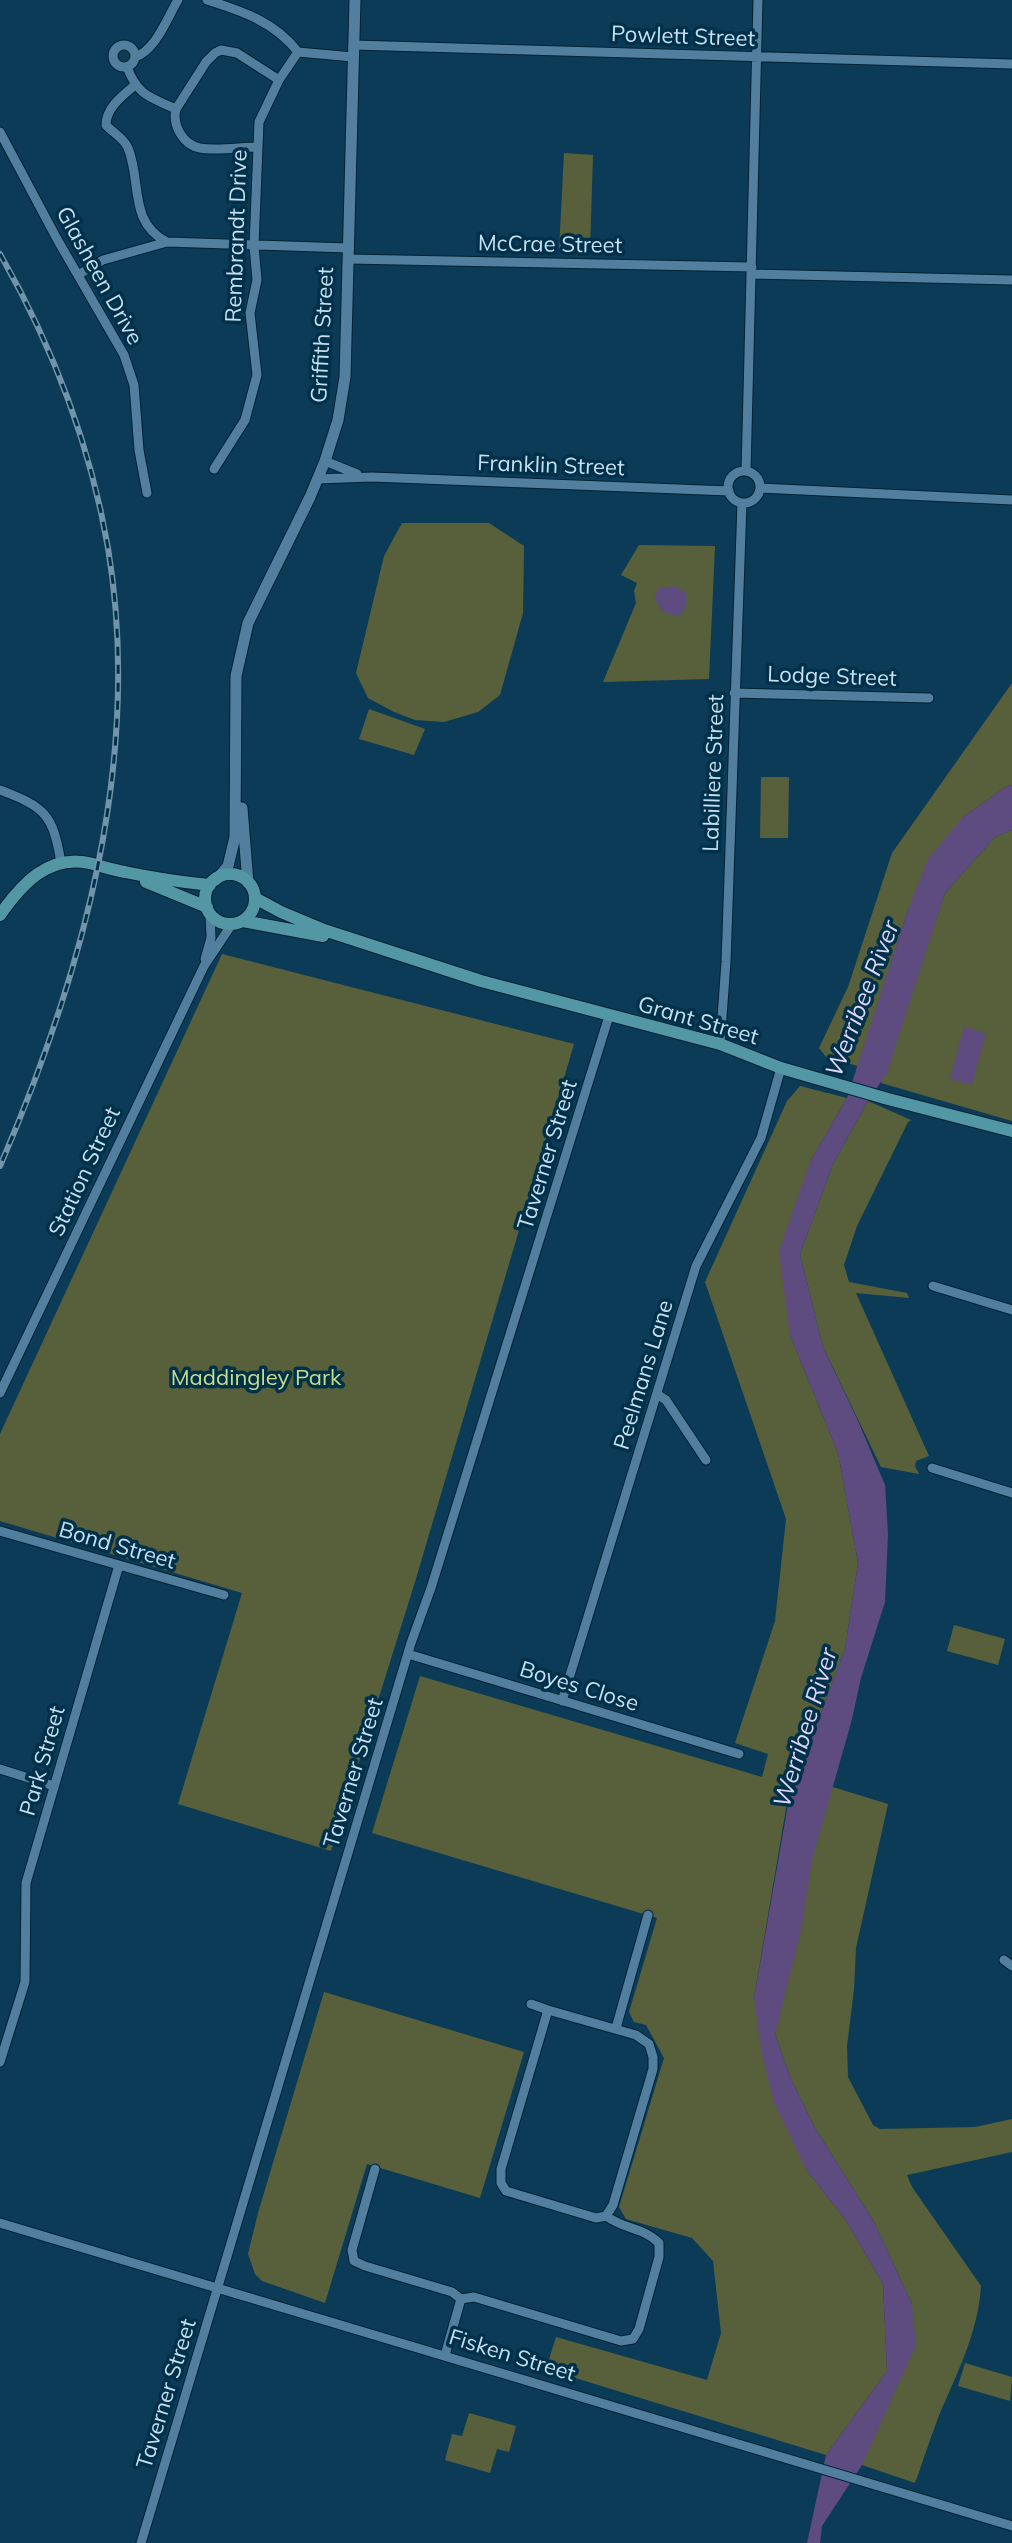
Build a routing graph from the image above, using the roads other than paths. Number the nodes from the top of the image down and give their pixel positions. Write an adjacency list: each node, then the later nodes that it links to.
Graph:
1 (178, 0): 7 (street)
2 (207, 0): 6 (street)
3 (355, 0): 5 (street, Griffith Street)
4 (758, 0): 8 (street)
5 (353, 51): 6 (street, Powlett Street); 8 (street, Powlett Street); 18 (street, Griffith Street)
6 (298, 52): 11 (street, Rembrandt Drive)
7 (135, 57): 10 (street); 10 (street)
8 (758, 57): 9 (street, Powlett Street); 19 (street)
9 (1012, 64)
10 (127, 67): 12 (street)
11 (279, 80): 13 (street); 15 (street, Rembrandt Drive)
12 (134, 86): 13 (street); 16 (street)
13 (176, 109): 15 (street)
14 (0, 132): 20 (street, Glasheen Drive)
15 (258, 147): 17 (street, Rembrandt Drive)
16 (167, 242): 17 (street, McCrae Street); 20 (street, McCrae Street)
17 (254, 246): 18 (street, McCrae Street); 23 (street, Rembrandt Drive)
18 (348, 253): 19 (street, McCrae Street); 22 (street, Griffith Street)
19 (752, 271): 21 (street, McCrae Street); 24 (street)
20 (78, 275): 29 (street, Glasheen Drive)
21 (1012, 280)
22 (325, 461): 25 (street, Franklin Street); 26 (street, Griffith Street)
23 (214, 469)
24 (746, 471): 27 (street); 28 (street)
25 (372, 477): 26 (street, Franklin Street); 28 (street, Franklin Street)
26 (317, 479): 34 (street, Griffith Street)
27 (760, 488): 30 (street); 31 (street)
28 (729, 491): 31 (street)
29 (147, 493)
30 (1012, 500)
31 (742, 503): 32 (street, Labilliere Street)
32 (734, 693): 33 (street, Lodge Street); 47 (street, Labilliere Street)
33 (929, 698)
34 (236, 700): 38 (street, Griffith Street); 39 (street, Griffith Street)
35 (0, 790): 36 (street)
36 (61, 863): 37 (main road); 42 (main road)
37 (117, 871): 38 (main road); 41 (main road)
38 (213, 883): 39 (main road); 41 (main road)
39 (248, 883): 40 (main road)
40 (255, 898): 43 (main road); 44 (main road, Grant Street)
41 (208, 910): 43 (main road); 45 (street, Station Street)
42 (0, 915)
43 (238, 922): 44 (main road, Grant Street); 45 (street, Station Street)
44 (373, 947): 46 (main road, Grant Street)
45 (204, 966): 52 (street, Station Street)
46 (609, 1016): 47 (main road, Grant Street); 60 (street, Taverner Street)
47 (720, 1044): 48 (main road, Grant Street)
48 (781, 1068): 49 (main road, Grant Street); 53 (street, Peelmans Lane)
49 (1012, 1131)
50 (933, 1286): 51 (street)
51 (1012, 1310)
52 (0, 1393)
53 (657, 1394): 54 (street); 61 (street, Peelmans Lane)
54 (706, 1460)
55 (932, 1468): 56 (street)
56 (1012, 1493)
57 (0, 1531): 58 (street, Bond Street)
58 (119, 1565): 59 (street, Bond Street); 64 (street, Park Street)
59 (224, 1595)
60 (408, 1654): 61 (street, Boyes Close); 73 (street, Taverner Street)
61 (562, 1701): 62 (street, Boyes Close)
62 (739, 1754)
63 (0, 1769): 64 (street)
64 (54, 1786): 69 (street, Park Street)
65 (648, 1915): 68 (street)
66 (531, 2004): 67 (street)
67 (548, 2010): 68 (street); 71 (street)
68 (616, 2028): 71 (street)
69 (0, 2062)
70 (375, 2169): 74 (street)
71 (606, 2216): 74 (street)
72 (0, 2223): 73 (street, Fisken Street)
73 (217, 2288): 75 (street, Fisken Street); 77 (street, Taverner Street)
74 (461, 2299): 75 (street)
75 (445, 2355): 76 (street, Fisken Street)
76 (1012, 2526)
77 (141, 2543)

